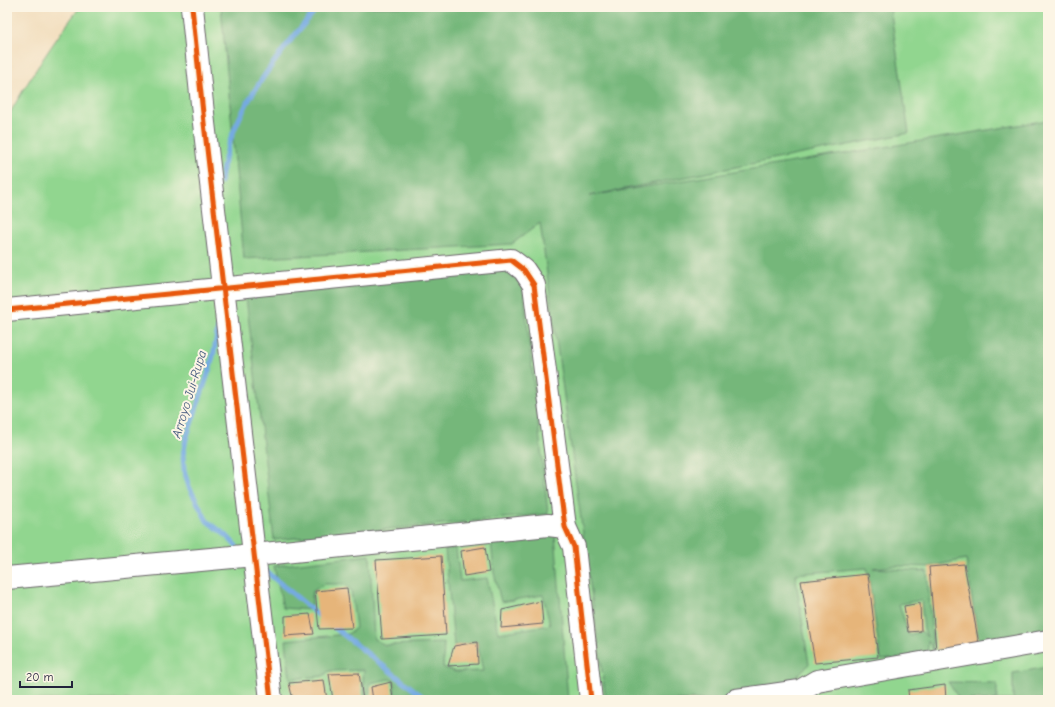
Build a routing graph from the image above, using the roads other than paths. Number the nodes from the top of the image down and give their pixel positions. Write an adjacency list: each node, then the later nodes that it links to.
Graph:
1 (192, 7): 2 (street)
2 (224, 288): 3 (street); 4 (street); 5 (street)
3 (7, 310)
4 (565, 526): 5 (street); 10 (street)
5 (254, 555): 6 (street); 9 (street)
6 (7, 578)
7 (1048, 641): 8 (street)
8 (798, 695): 11 (street)
9 (271, 700)
10 (591, 700)
11 (736, 700)

